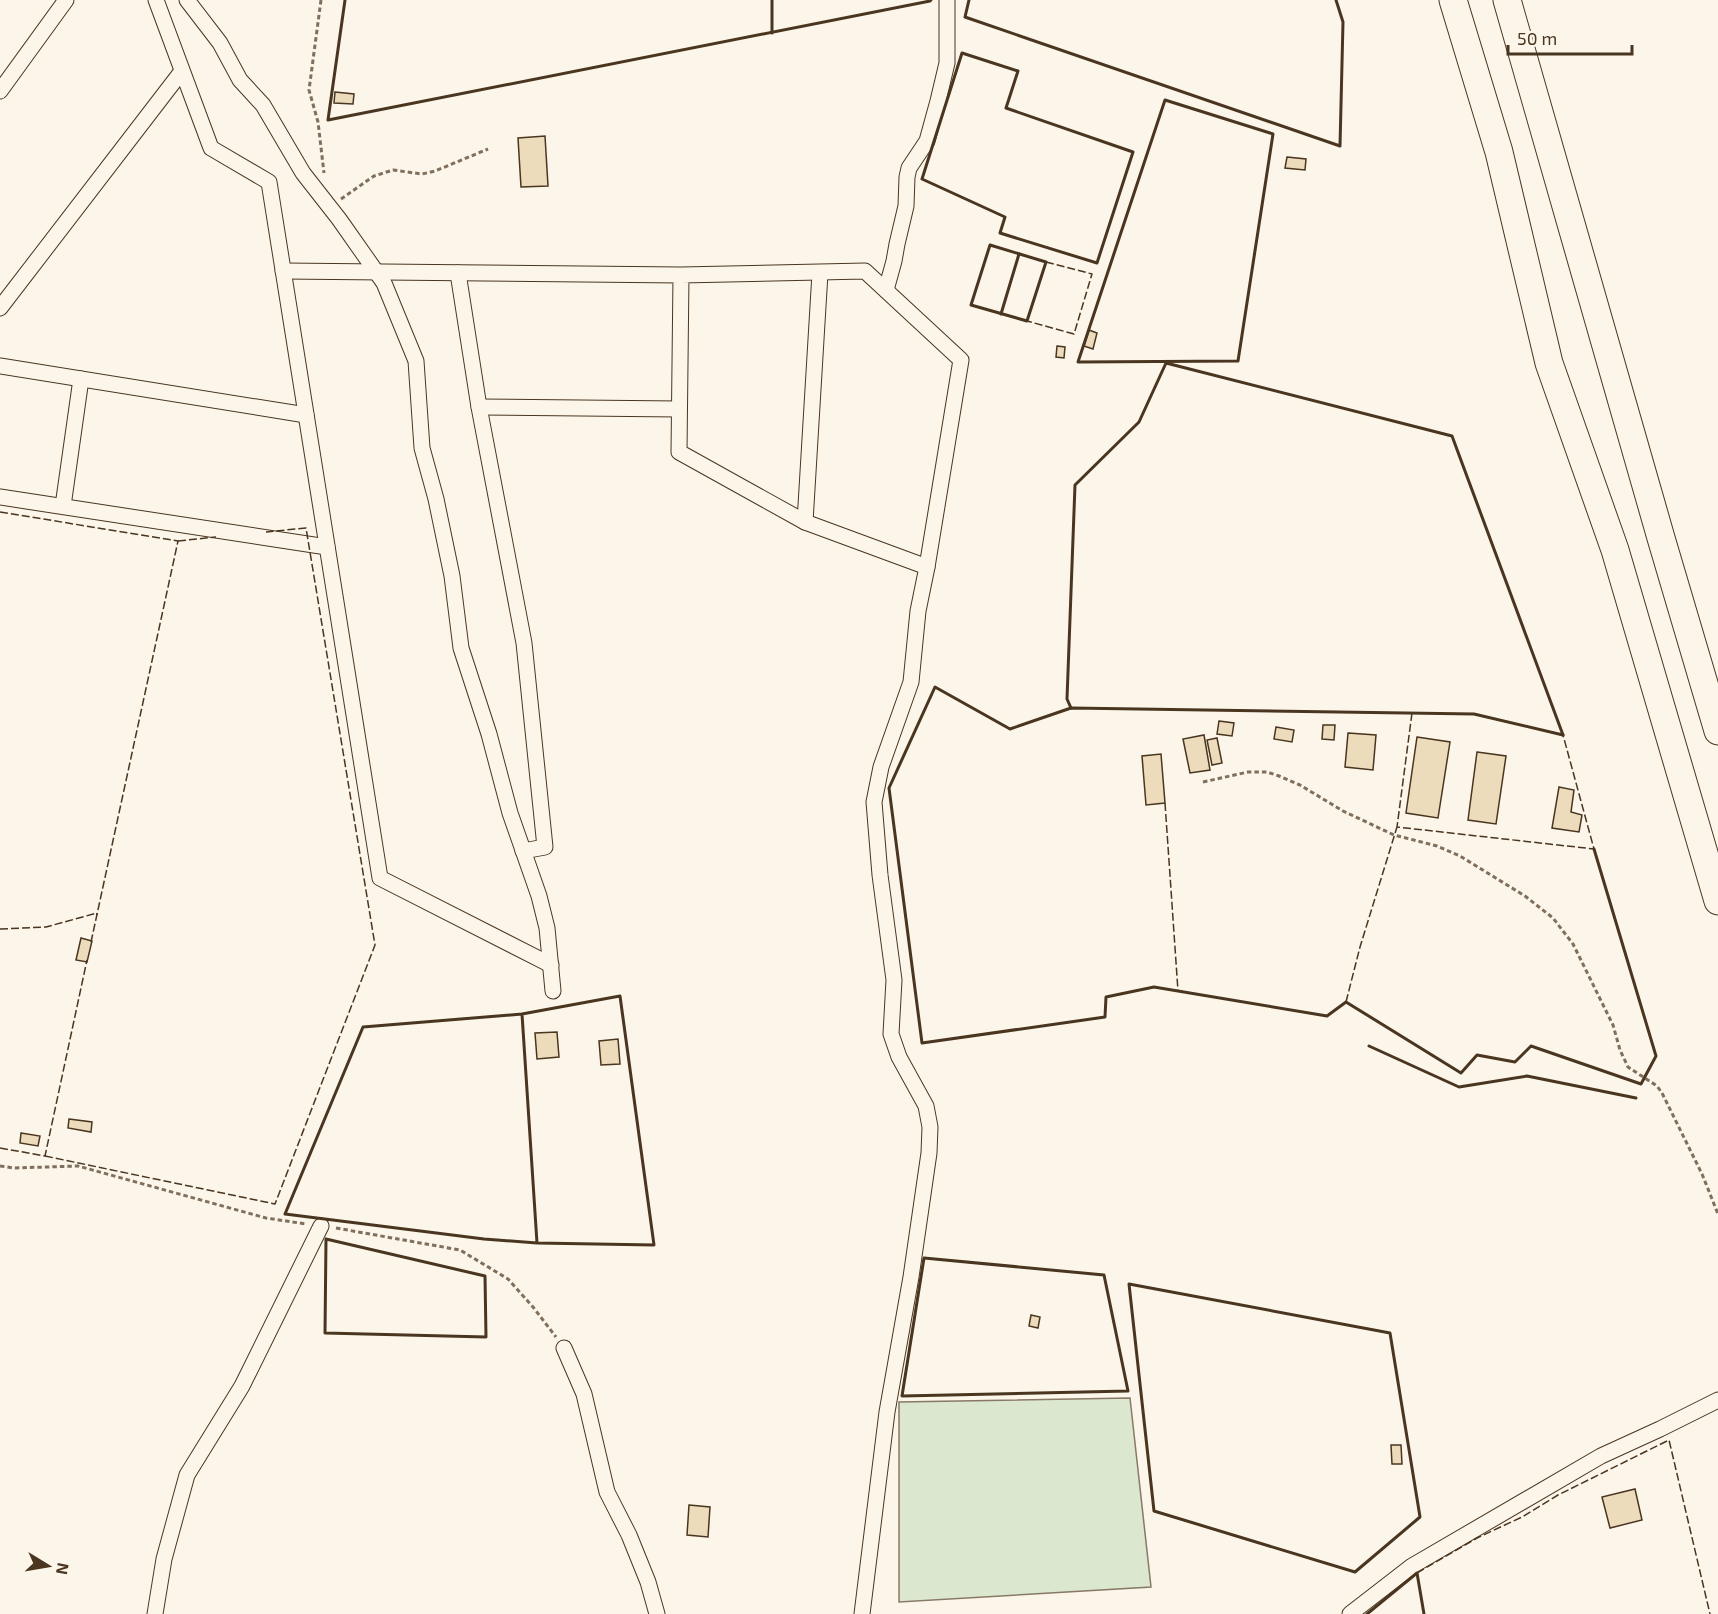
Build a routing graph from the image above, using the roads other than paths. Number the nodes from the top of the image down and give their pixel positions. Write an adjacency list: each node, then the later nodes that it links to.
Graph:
1 (66, 0): 8 (street)
2 (156, 0): 7 (street)
3 (187, 0): 10 (street)
4 (947, 0): 14 (street)
5 (1453, 0): 28 (highway)
6 (1507, 0): 26 (highway)
7 (182, 71): 9 (street); 15 (street)
8 (0, 91)
9 (283, 271): 10 (street); 20 (street)
10 (376, 272): 11 (street); 27 (street)
11 (458, 273): 13 (street); 18 (street)
12 (820, 273): 13 (street); 14 (street); 23 (street)
13 (681, 275): 19 (street)
14 (886, 290): 25 (street)
15 (0, 308)
16 (0, 366): 17 (street)
17 (81, 379): 20 (street); 22 (street)
18 (479, 407): 19 (street); 27 (street)
19 (679, 409): 23 (street)
20 (306, 415): 24 (street)
21 (0, 497): 22 (street)
22 (63, 506): 24 (street)
23 (806, 522): 25 (street)
24 (327, 547): 29 (street)
25 (927, 567): 36 (street)
26 (1718, 731)
27 (523, 851): 29 (street)
28 (1718, 901)
29 (551, 965): 30 (street)
30 (554, 991)
31 (321, 1226): 34 (street)
32 (564, 1348): 35 (street)
33 (1718, 1400): 37 (street)
34 (155, 1614)
35 (657, 1614)
36 (862, 1614)
37 (1350, 1614)

